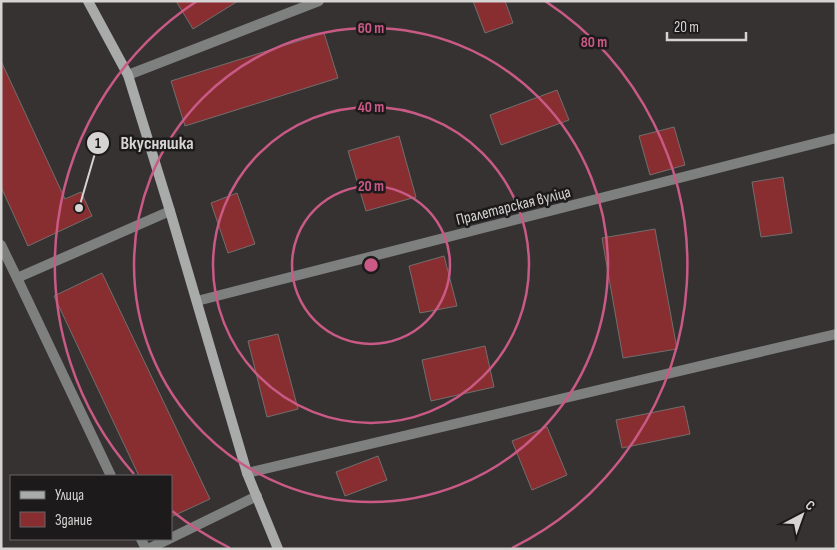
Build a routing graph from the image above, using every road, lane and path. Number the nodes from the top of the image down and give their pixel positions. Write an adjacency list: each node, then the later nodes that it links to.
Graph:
1 (88, 1): 3 (main road)
2 (319, 1): 3 (street)
3 (128, 75): 5 (main road)
4 (836, 138): 8 (street, Пралетарская вуліца)
5 (170, 211): 7 (street); 8 (main road)
6 (1, 245): 7 (street)
7 (17, 278): 11 (street)
8 (197, 301): 10 (main road)
9 (836, 334): 10 (street)
10 (247, 473): 12 (main road)
11 (111, 475)
12 (257, 496): 13 (street); 16 (main road)
13 (172, 537)
14 (166, 540): 15 (street)
15 (147, 549)
16 (278, 549)

